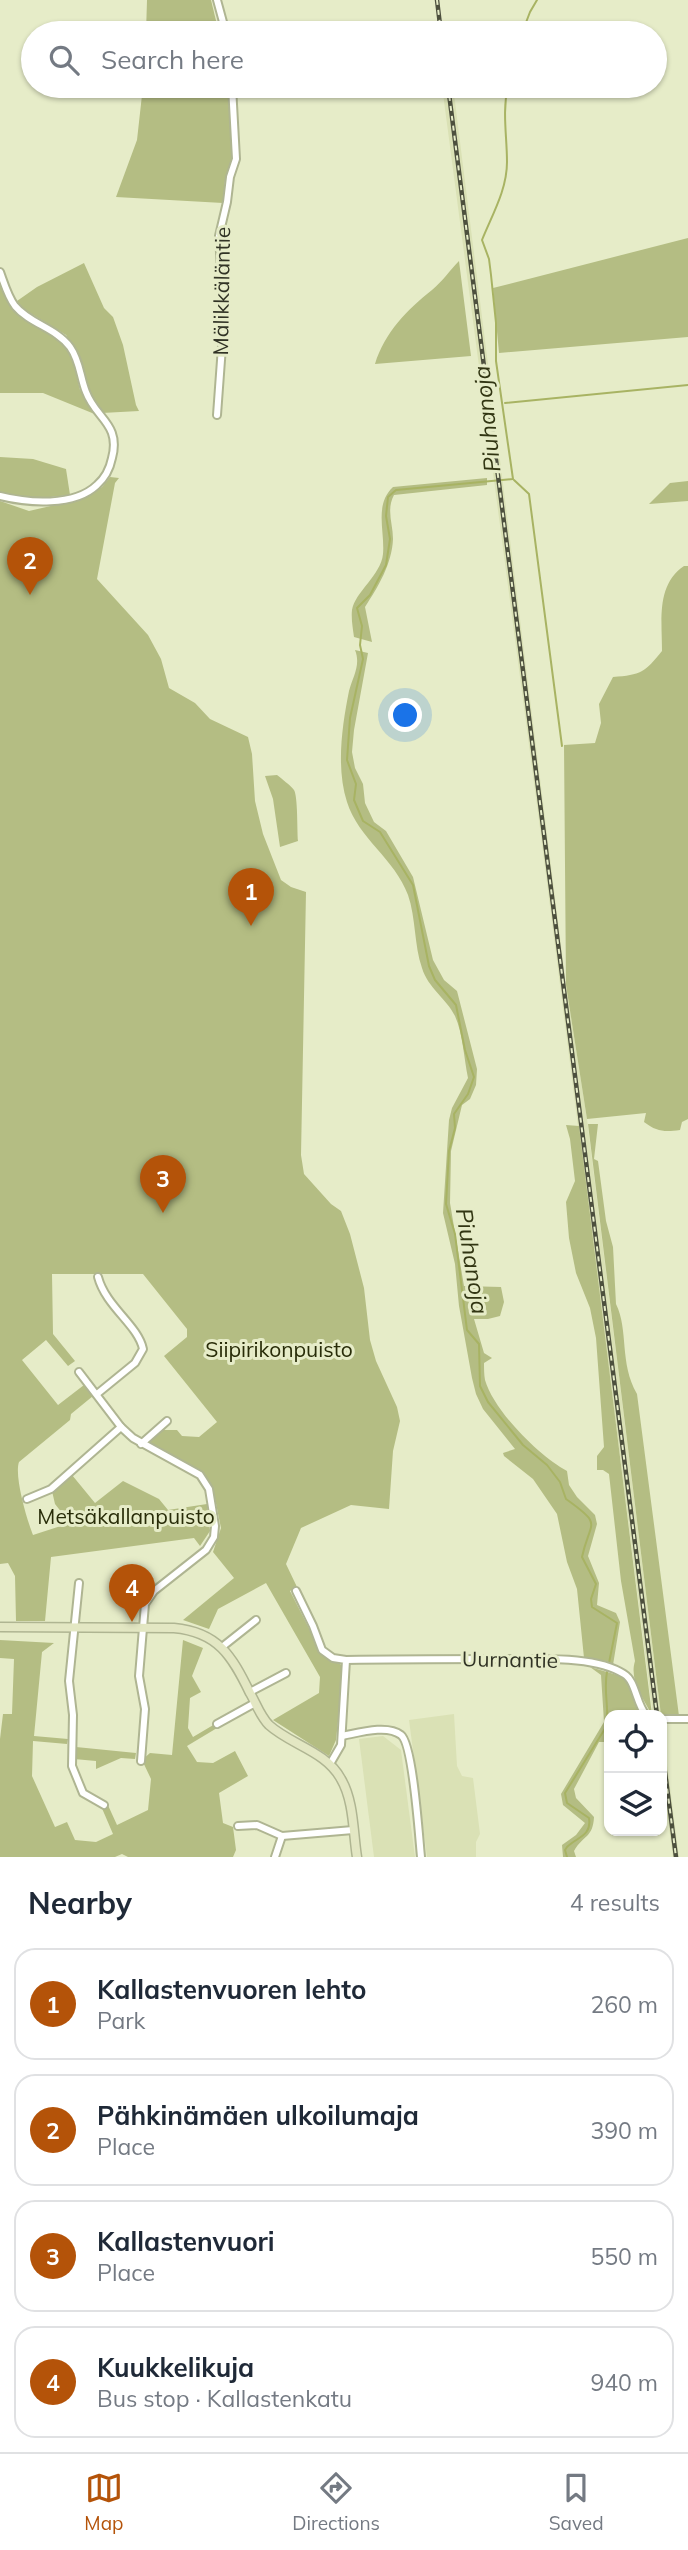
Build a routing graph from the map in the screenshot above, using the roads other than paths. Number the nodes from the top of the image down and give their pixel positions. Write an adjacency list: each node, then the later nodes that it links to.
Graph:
1 (217, 0): 2 (street)
2 (223, 21)
3 (233, 98): 5 (street, Mälikkäläntie)
4 (0, 272): 6 (street)
5 (217, 415)
6 (0, 496)
7 (98, 1277): 9 (street)
8 (79, 1372): 9 (street)
9 (96, 1394): 11 (street)
10 (167, 1421): 12 (street)
11 (121, 1427): 12 (street); 13 (street)
12 (141, 1444): 19 (street)
13 (27, 1499)
14 (79, 1583): 18 (street)
15 (296, 1591): 21 (street)
16 (256, 1620): 20 (street)
17 (0, 1627): 18 (street)
18 (74, 1627): 19 (street); 32 (street)
19 (142, 1627): 20 (street); 30 (street)
20 (222, 1647): 23 (street)
21 (346, 1660): 25 (street, Uurnantie); 29 (street)
22 (286, 1673): 23 (street)
23 (250, 1692): 24 (street)
24 (255, 1703): 28 (street); 31 (street)
25 (642, 1710)
26 (667, 1719): 27 (street)
27 (688, 1719)
28 (217, 1724)
29 (342, 1736): 31 (street); 38 (street)
30 (141, 1761)
31 (330, 1764): 34 (street)
32 (104, 1805)
33 (238, 1826): 35 (street)
34 (353, 1830): 35 (street); 37 (street)
35 (282, 1836): 36 (street)
36 (275, 1857)
37 (356, 1857)
38 (421, 1857)

